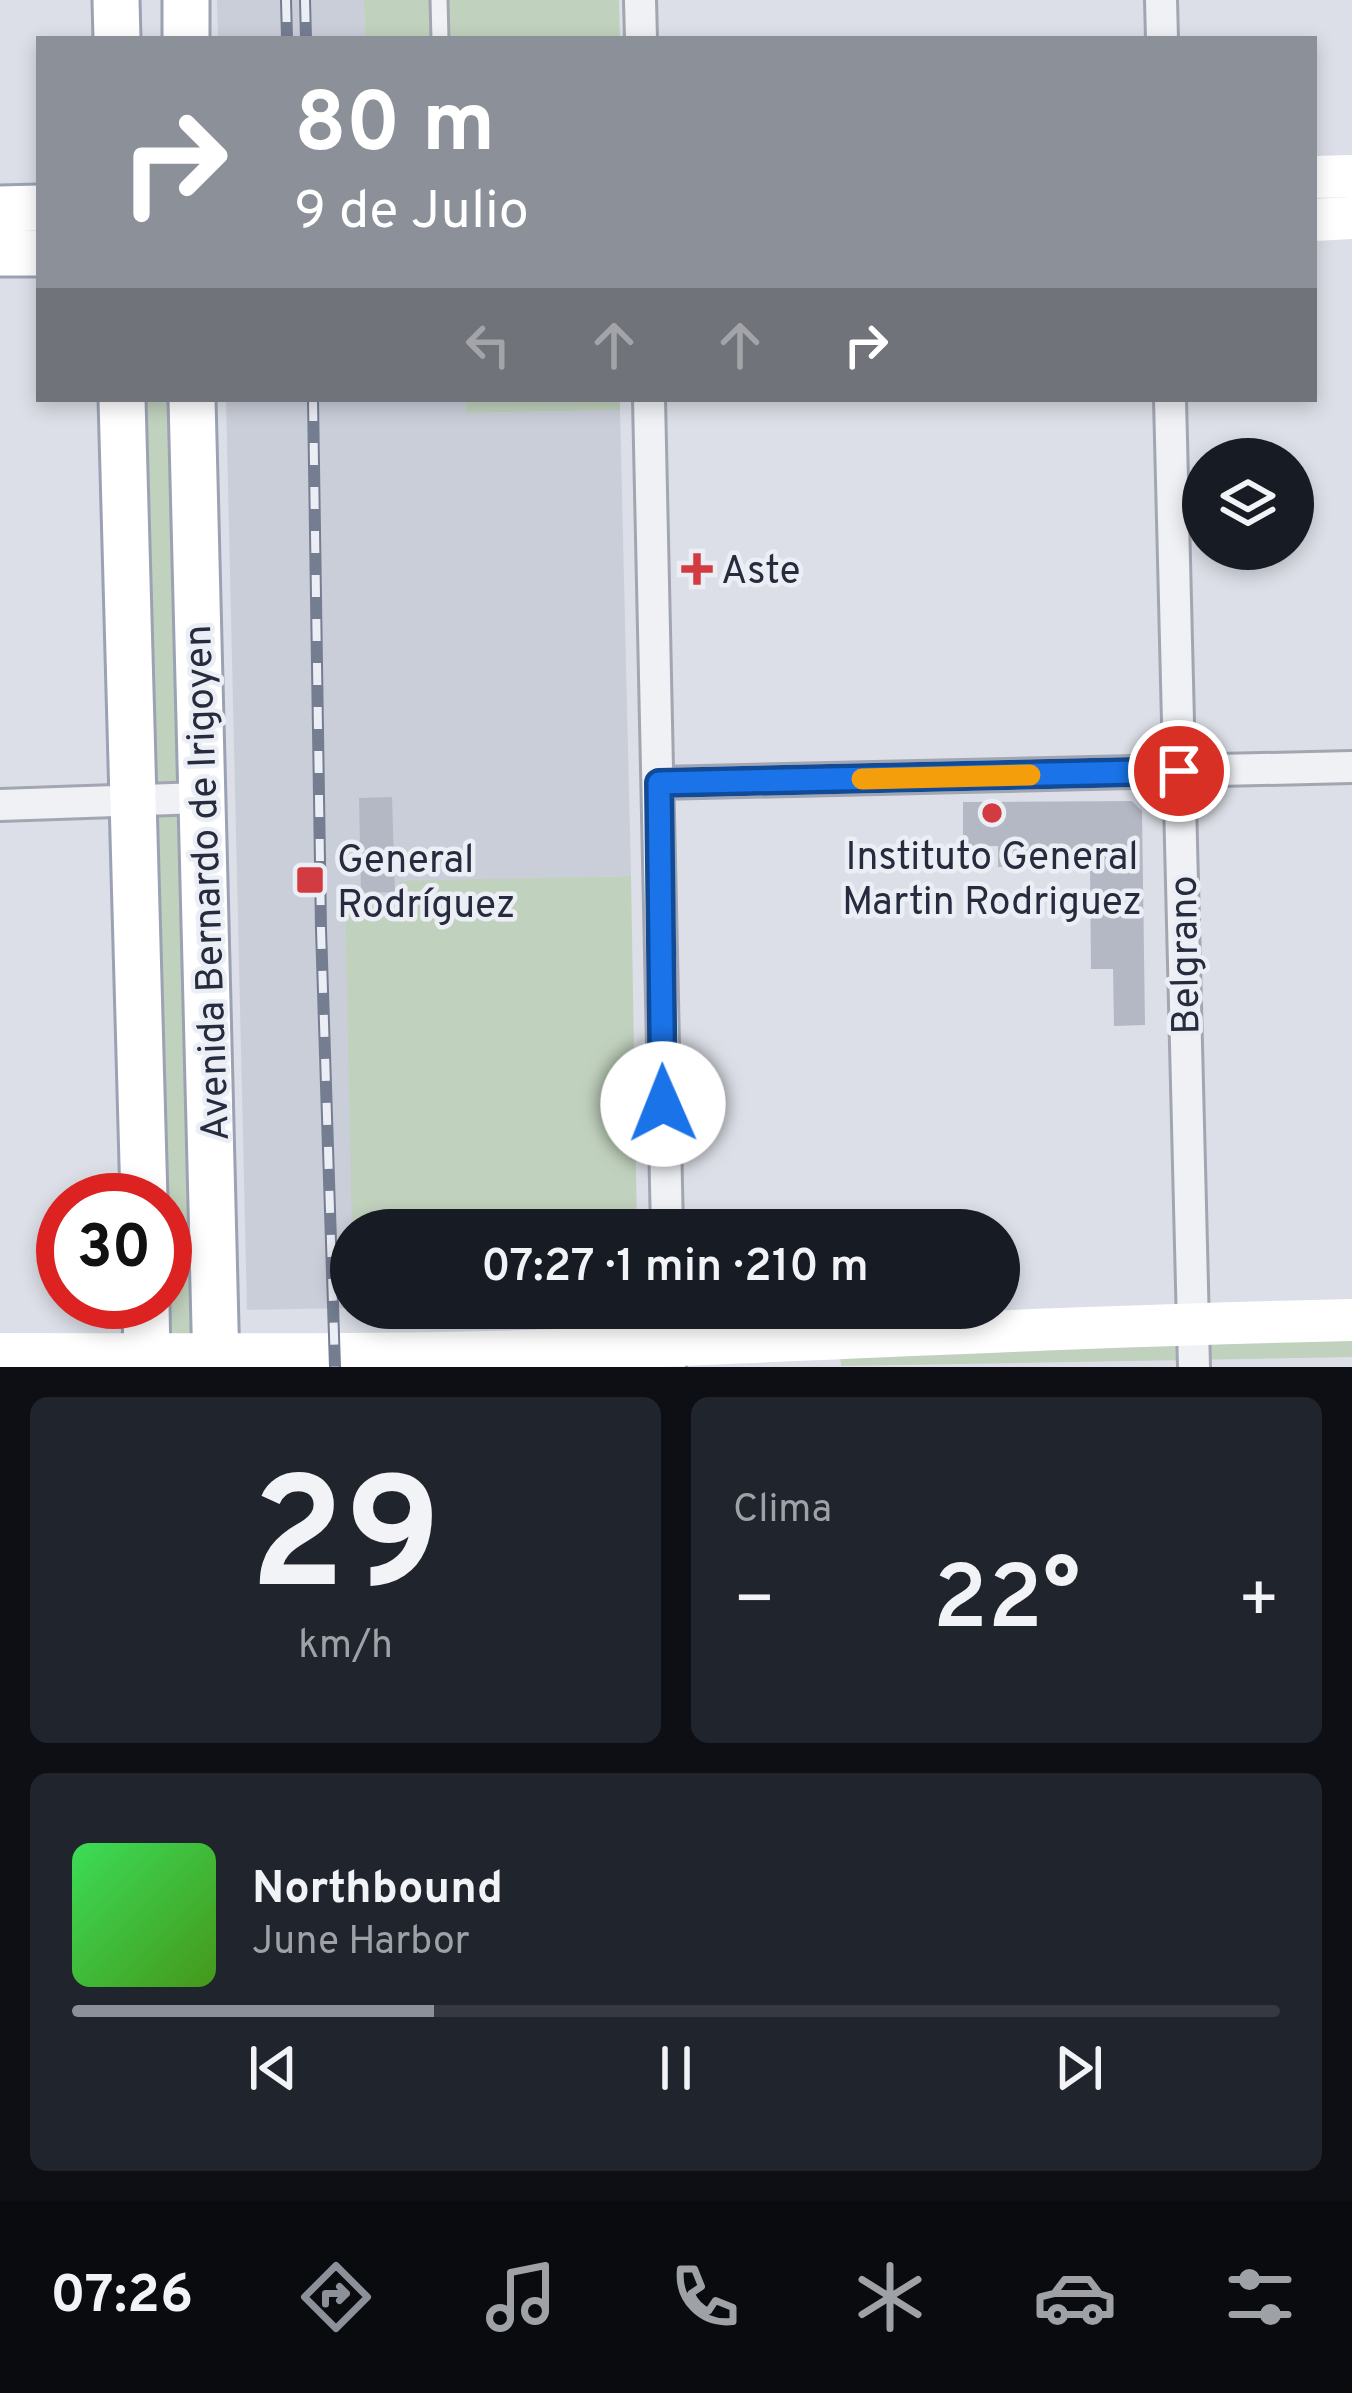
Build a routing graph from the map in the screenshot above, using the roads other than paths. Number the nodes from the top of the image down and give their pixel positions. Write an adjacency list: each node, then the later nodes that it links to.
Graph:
1 (116, 0): 6 (main road)
2 (186, 0): 7 (main road)
3 (440, 0): 8 (lane)
4 (640, 0): 9 (street)
5 (1161, 0): 10 (street)
6 (117, 36)
7 (186, 36)
8 (440, 36)
9 (641, 36)
10 (1162, 36)
11 (1352, 176): 12 (street)
12 (1317, 177)
13 (36, 208): 14 (main road)
14 (0, 209)
15 (1352, 218): 16 (street)
16 (1317, 220)
17 (0, 253): 18 (main road)
18 (36, 253)
19 (122, 402): 27 (main road, Avenida Bernardo de Irigoyen)
20 (192, 402): 26 (main road, Avenida Bernardo de Irigoyen)
21 (650, 402): 25 (street)
22 (1170, 402): 24 (street, Belgrano)
23 (1352, 767): 24 (street)
24 (1179, 771): 25 (street); 32 (street, Belgrano)
25 (659, 783): 30 (street)
26 (201, 798): 27 (street); 40 (main road, Avenida Bernardo de Irigoyen)
27 (135, 800): 28 (street); 29 (main road, Avenida Bernardo de Irigoyen)
28 (0, 805)
29 (143, 1173)
30 (667, 1209)
31 (1352, 1320): 32 (street)
32 (1190, 1324): 37 (street); 41 (street, Belgrano)
33 (146, 1329): 38 (main road)
34 (669, 1340): 36 (street); 39 (street)
35 (0, 1354): 38 (street)
36 (735, 1355): 37 (street)
37 (782, 1355)
38 (147, 1360): 40 (street)
39 (379, 1360): 40 (street)
40 (216, 1362)
41 (1194, 1367)

